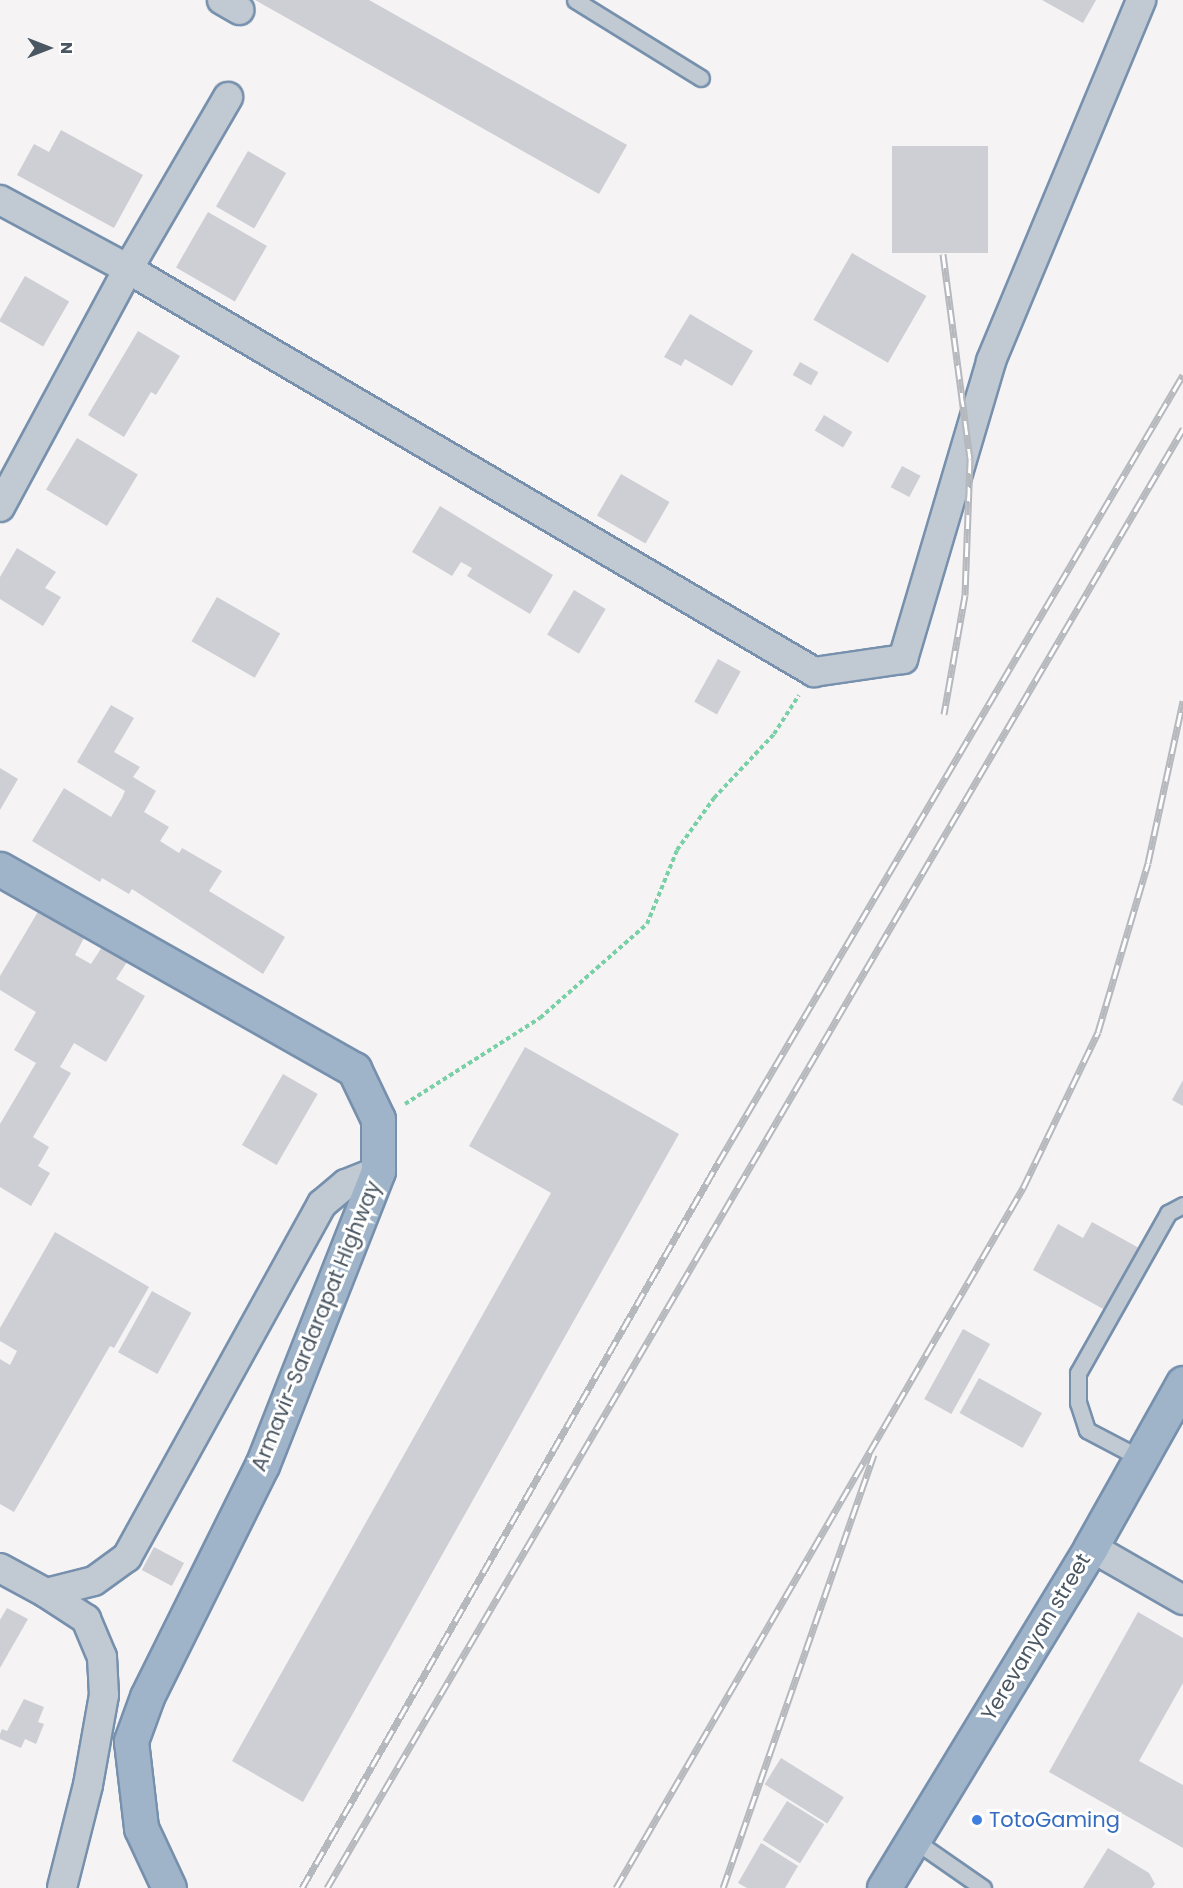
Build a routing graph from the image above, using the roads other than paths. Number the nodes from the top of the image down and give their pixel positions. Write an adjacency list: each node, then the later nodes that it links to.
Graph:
1 (575, 0): 3 (lane)
2 (1141, 0): 6 (street)
3 (701, 78)
4 (228, 98): 6 (street)
5 (0, 200): 6 (street)
6 (128, 269): 7 (street)
7 (0, 507)
8 (0, 869): 9 (highway, Armavir-Sardarapat Highway)
9 (378, 1171): 15 (street); 19 (highway, Armavir-Sardarapat Highway)
10 (1183, 1204): 12 (lane)
11 (1183, 1383): 12 (highway, Yerevanyan street)
12 (1140, 1458): 13 (highway, Yerevanyan street)
13 (1091, 1547): 16 (street); 17 (highway, Yerevanyan street)
14 (0, 1568): 15 (street)
15 (46, 1593): 18 (street)
16 (1183, 1600)
17 (914, 1840): 20 (highway, Yerevanyan street); 21 (lane)
18 (62, 1888)
19 (169, 1888)
20 (884, 1888)
21 (983, 1888)

